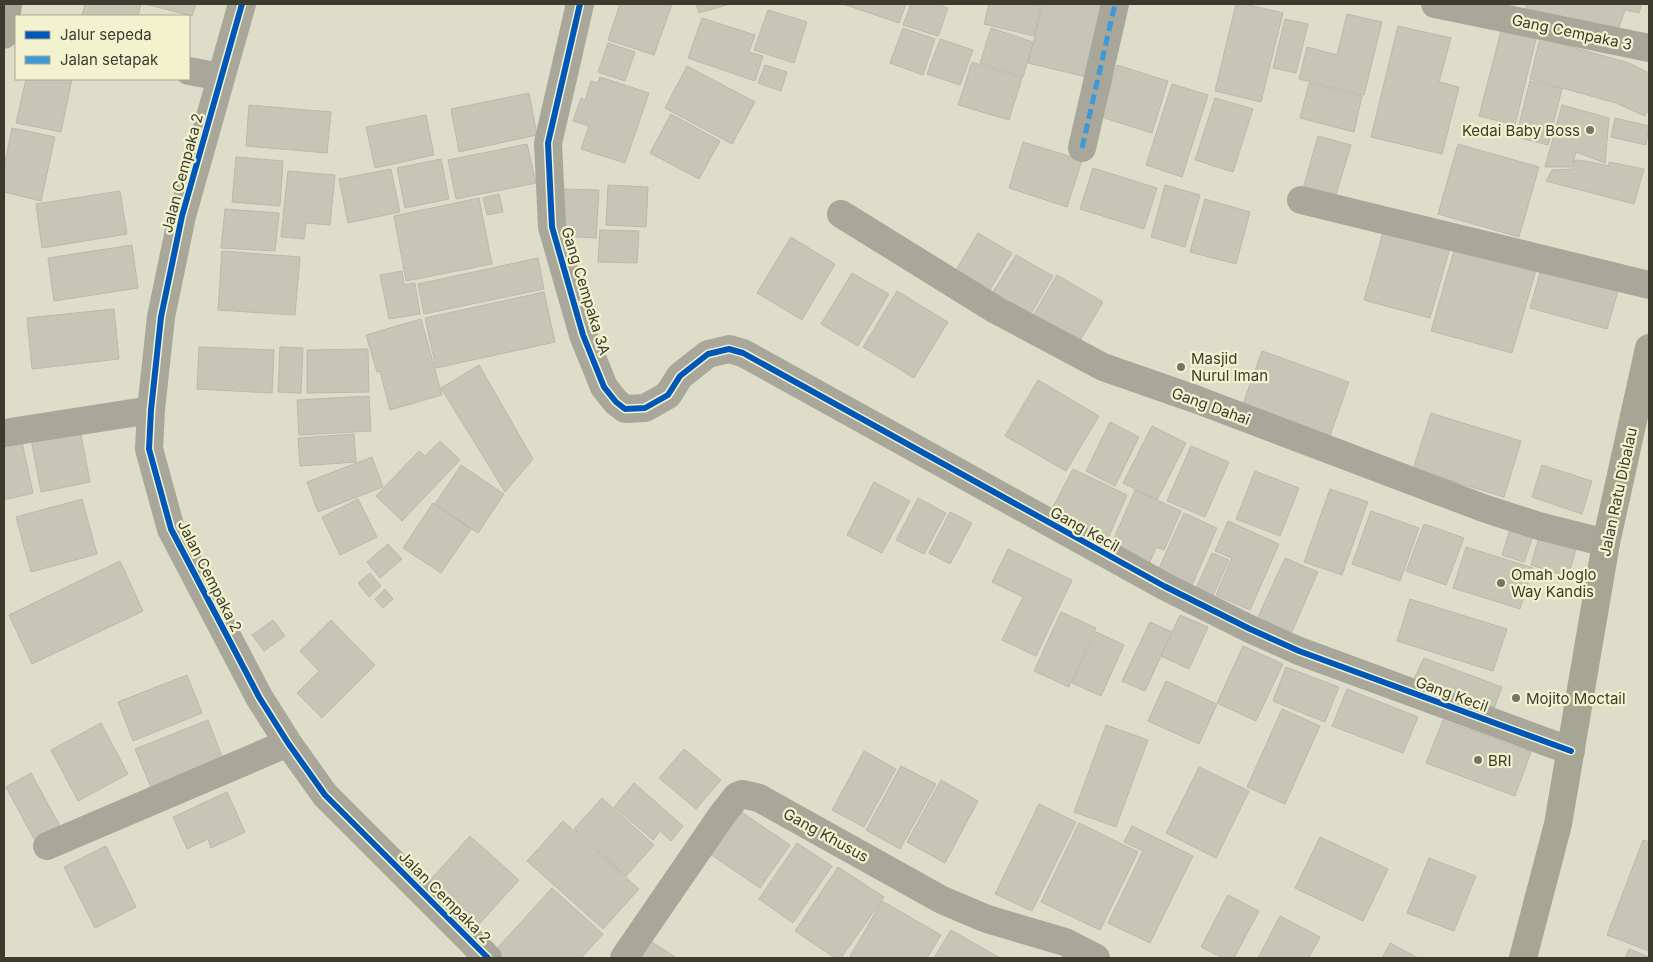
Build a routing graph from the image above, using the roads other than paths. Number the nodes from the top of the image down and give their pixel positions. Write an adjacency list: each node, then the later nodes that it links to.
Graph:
1 (8, 4): 6 (street)
2 (242, 4): 9 (street, Jalan Cempaka 2)
3 (580, 4): 15 (street, Gang Cempaka 3A)
4 (1115, 4): 10 (street)
5 (1435, 4): 7 (street, Gang Cempaka 3)
6 (4, 34)
7 (1649, 48)
8 (190, 71): 9 (street)
9 (221, 77): 16 (street, Jalan Cempaka 2)
10 (1082, 148)
11 (1301, 200): 13 (street)
12 (841, 214): 18 (street, Gang Dahai)
13 (1649, 285)
14 (1649, 348): 18 (main road, Jalan Ratu Dibalau)
15 (616, 402): 20 (street, Gang Kecil)
16 (151, 410): 17 (street); 19 (street, Jalan Cempaka 2)
17 (4, 433)
18 (1606, 544): 20 (main road, Jalan Ratu Dibalau)
19 (288, 743): 21 (street); 23 (street, Jalan Cempaka 2)
20 (1571, 751): 26 (main road, Jalan Ratu Dibalau)
21 (47, 846)
22 (1060, 950): 24 (street, Gang Khusus); 25 (street, Gang Khusus)
23 (488, 958)
24 (624, 958)
25 (1096, 958)
26 (1523, 958)

